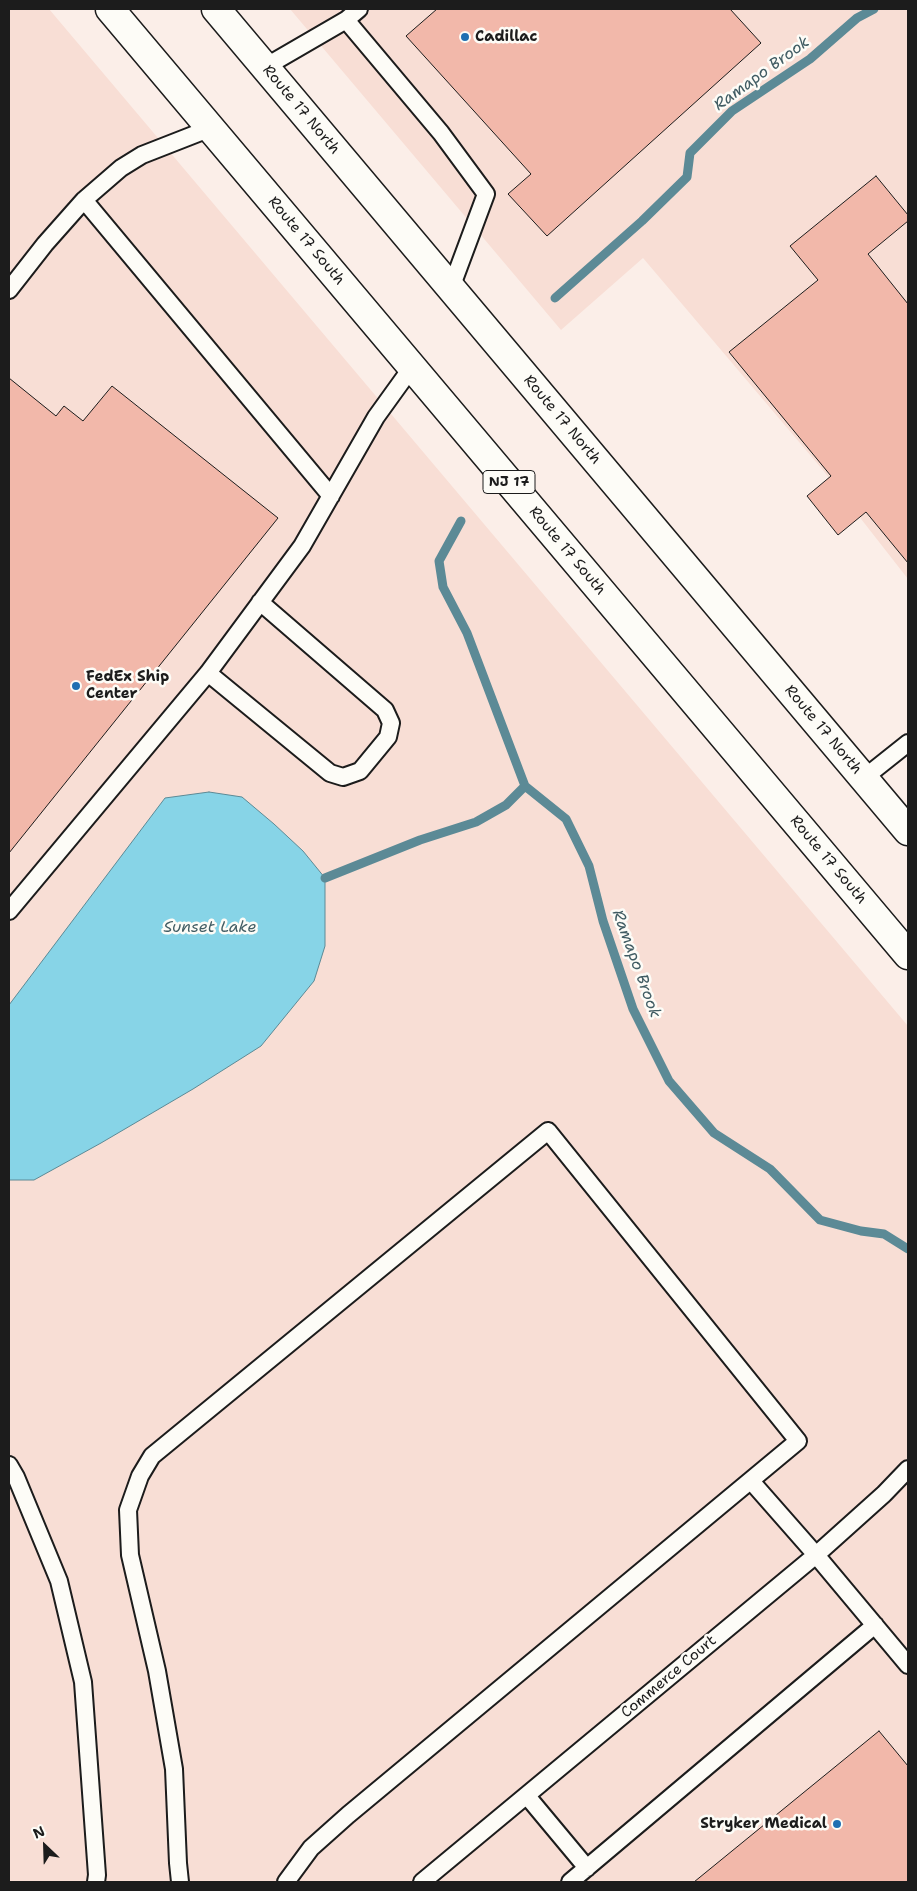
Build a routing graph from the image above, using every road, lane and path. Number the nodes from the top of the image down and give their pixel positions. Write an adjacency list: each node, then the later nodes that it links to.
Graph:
1 (110, 9): 5 (highway, Route 17 South / NJ 17)
2 (216, 9): 4 (highway, Route 17 North)
3 (353, 14): 4 (lane); 7 (lane)
4 (265, 67): 7 (highway, Route 17 North)
5 (211, 128): 6 (lane); 9 (highway, Route 17 South / NJ 17)
6 (84, 200): 8 (lane); 10 (lane)
7 (451, 288): 14 (highway, Route 17 North)
8 (9, 290)
9 (412, 367): 10 (lane); 17 (highway, Route 17 South / NJ 17)
10 (332, 496): 11 (lane)
11 (260, 602): 12 (lane); 12 (lane)
12 (208, 673): 16 (lane)
13 (908, 743): 14 (lane)
14 (864, 778): 15 (highway, Route 17 North)
15 (908, 831)
16 (9, 911)
17 (908, 955)
18 (9, 1464): 27 (lane)
19 (908, 1469): 21 (lane, Commerce Court)
20 (751, 1481): 21 (lane); 28 (lane); 29 (lane)
21 (816, 1554): 22 (lane); 24 (lane, Commerce Court)
22 (874, 1625): 23 (lane); 25 (lane)
23 (908, 1666)
24 (527, 1796): 25 (lane); 26 (lane, Commerce Court)
25 (587, 1868): 30 (lane)
26 (424, 1881)
27 (96, 1882)
28 (180, 1882)
29 (286, 1882)
30 (570, 1882)

